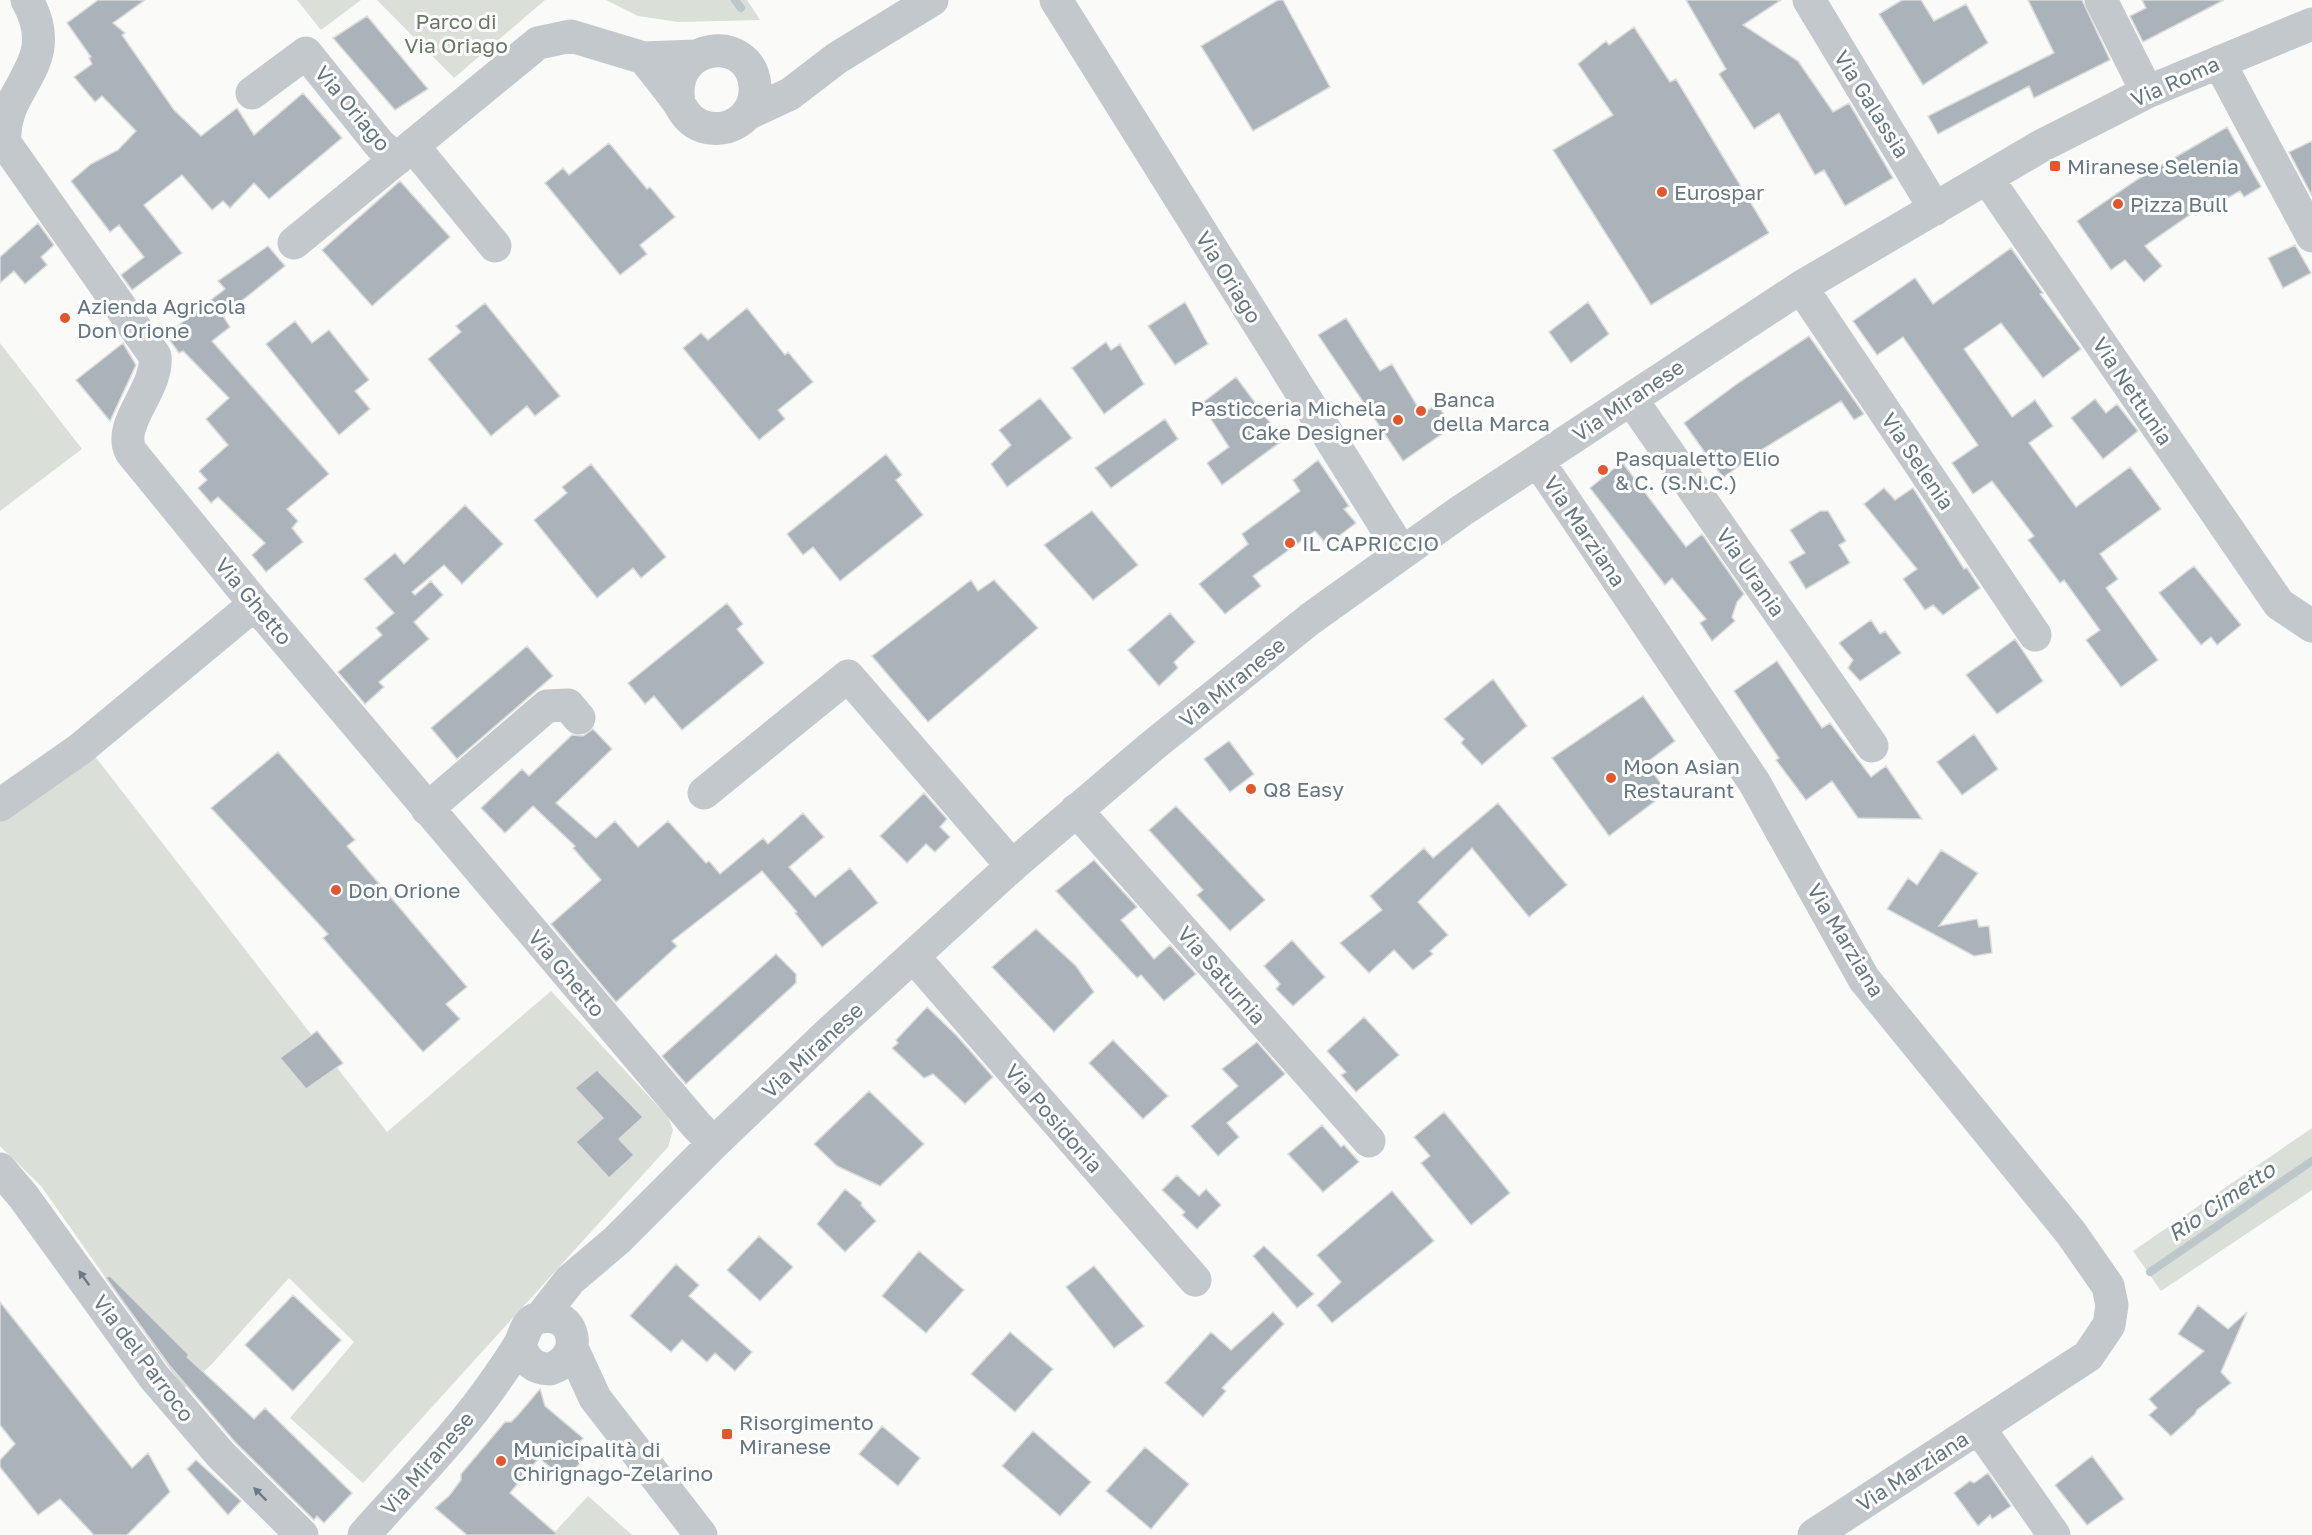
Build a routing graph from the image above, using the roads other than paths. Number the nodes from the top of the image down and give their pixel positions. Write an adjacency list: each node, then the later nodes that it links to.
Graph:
1 (27, 0): 27 (street, Via Ghetto)
2 (932, 0): 9 (street, Via Oriago)
3 (1056, 0): 26 (street, Via Oriago)
4 (1809, 0): 19 (street, Via Galassia)
5 (2101, 0): 12 (street)
6 (2312, 24): 11 (street, Via Roma)
7 (696, 56): 8 (street, Via Oriago); 10 (street, Via Oriago); 14 (street)
8 (644, 58): 14 (street, Via Oriago); 17 (street, Via Oriago)
9 (837, 58): 10 (street, Via Oriago); 15 (street, Via Oriago)
10 (741, 59): 15 (street)
11 (2219, 62): 12 (street, Via Roma); 20 (street)
12 (2147, 92): 16 (street, Via Roma)
13 (252, 93): 17 (street, Via Oriago)
14 (679, 102): 15 (street, Via Oriago)
15 (747, 114)
16 (2041, 146): 18 (street, Via Miranese)
17 (405, 153): 21 (street, Via Oriago); 22 (street, Via Oriago)
18 (1987, 178): 19 (street, Via Miranese); 28 (street, Via Nettunia)
19 (1935, 209): 23 (street, Via Miranese)
20 (2312, 236)
21 (294, 243)
22 (495, 246)
23 (1802, 287): 24 (street, Via Miranese); 29 (street, Via Selenia)
24 (1630, 399): 25 (street, Via Miranese); 31 (street, Via Urania)
25 (1538, 461): 26 (street, Via Miranese); 43 (street, Via Marziana)
26 (1402, 553): 35 (street, Via Miranese)
27 (255, 604): 33 (street); 34 (street, Via Ghetto)
28 (2312, 626)
29 (2035, 635)
30 (579, 718): 34 (street)
31 (1872, 746)
32 (704, 793): 36 (street)
33 (0, 805)
34 (427, 809): 39 (street, Via Ghetto)
35 (1076, 810): 36 (street, Via Miranese); 38 (street, Via Saturnia)
36 (1012, 866): 37 (street, Via Miranese)
37 (913, 956): 39 (street, Via Miranese); 41 (street, Via Posidonia)
38 (1368, 1141)
39 (714, 1143): 42 (street, Via Miranese)
40 (0, 1169): 44 (street, Via del Parroco, one-way to 40)
41 (1195, 1280)
42 (548, 1345): 45 (street, Via Miranese); 46 (street)
43 (1979, 1428): 47 (street, Via Marziana); 48 (street, Via Marziana)
44 (302, 1535)
45 (364, 1535)
46 (701, 1535)
47 (1814, 1535)
48 (2054, 1535)

